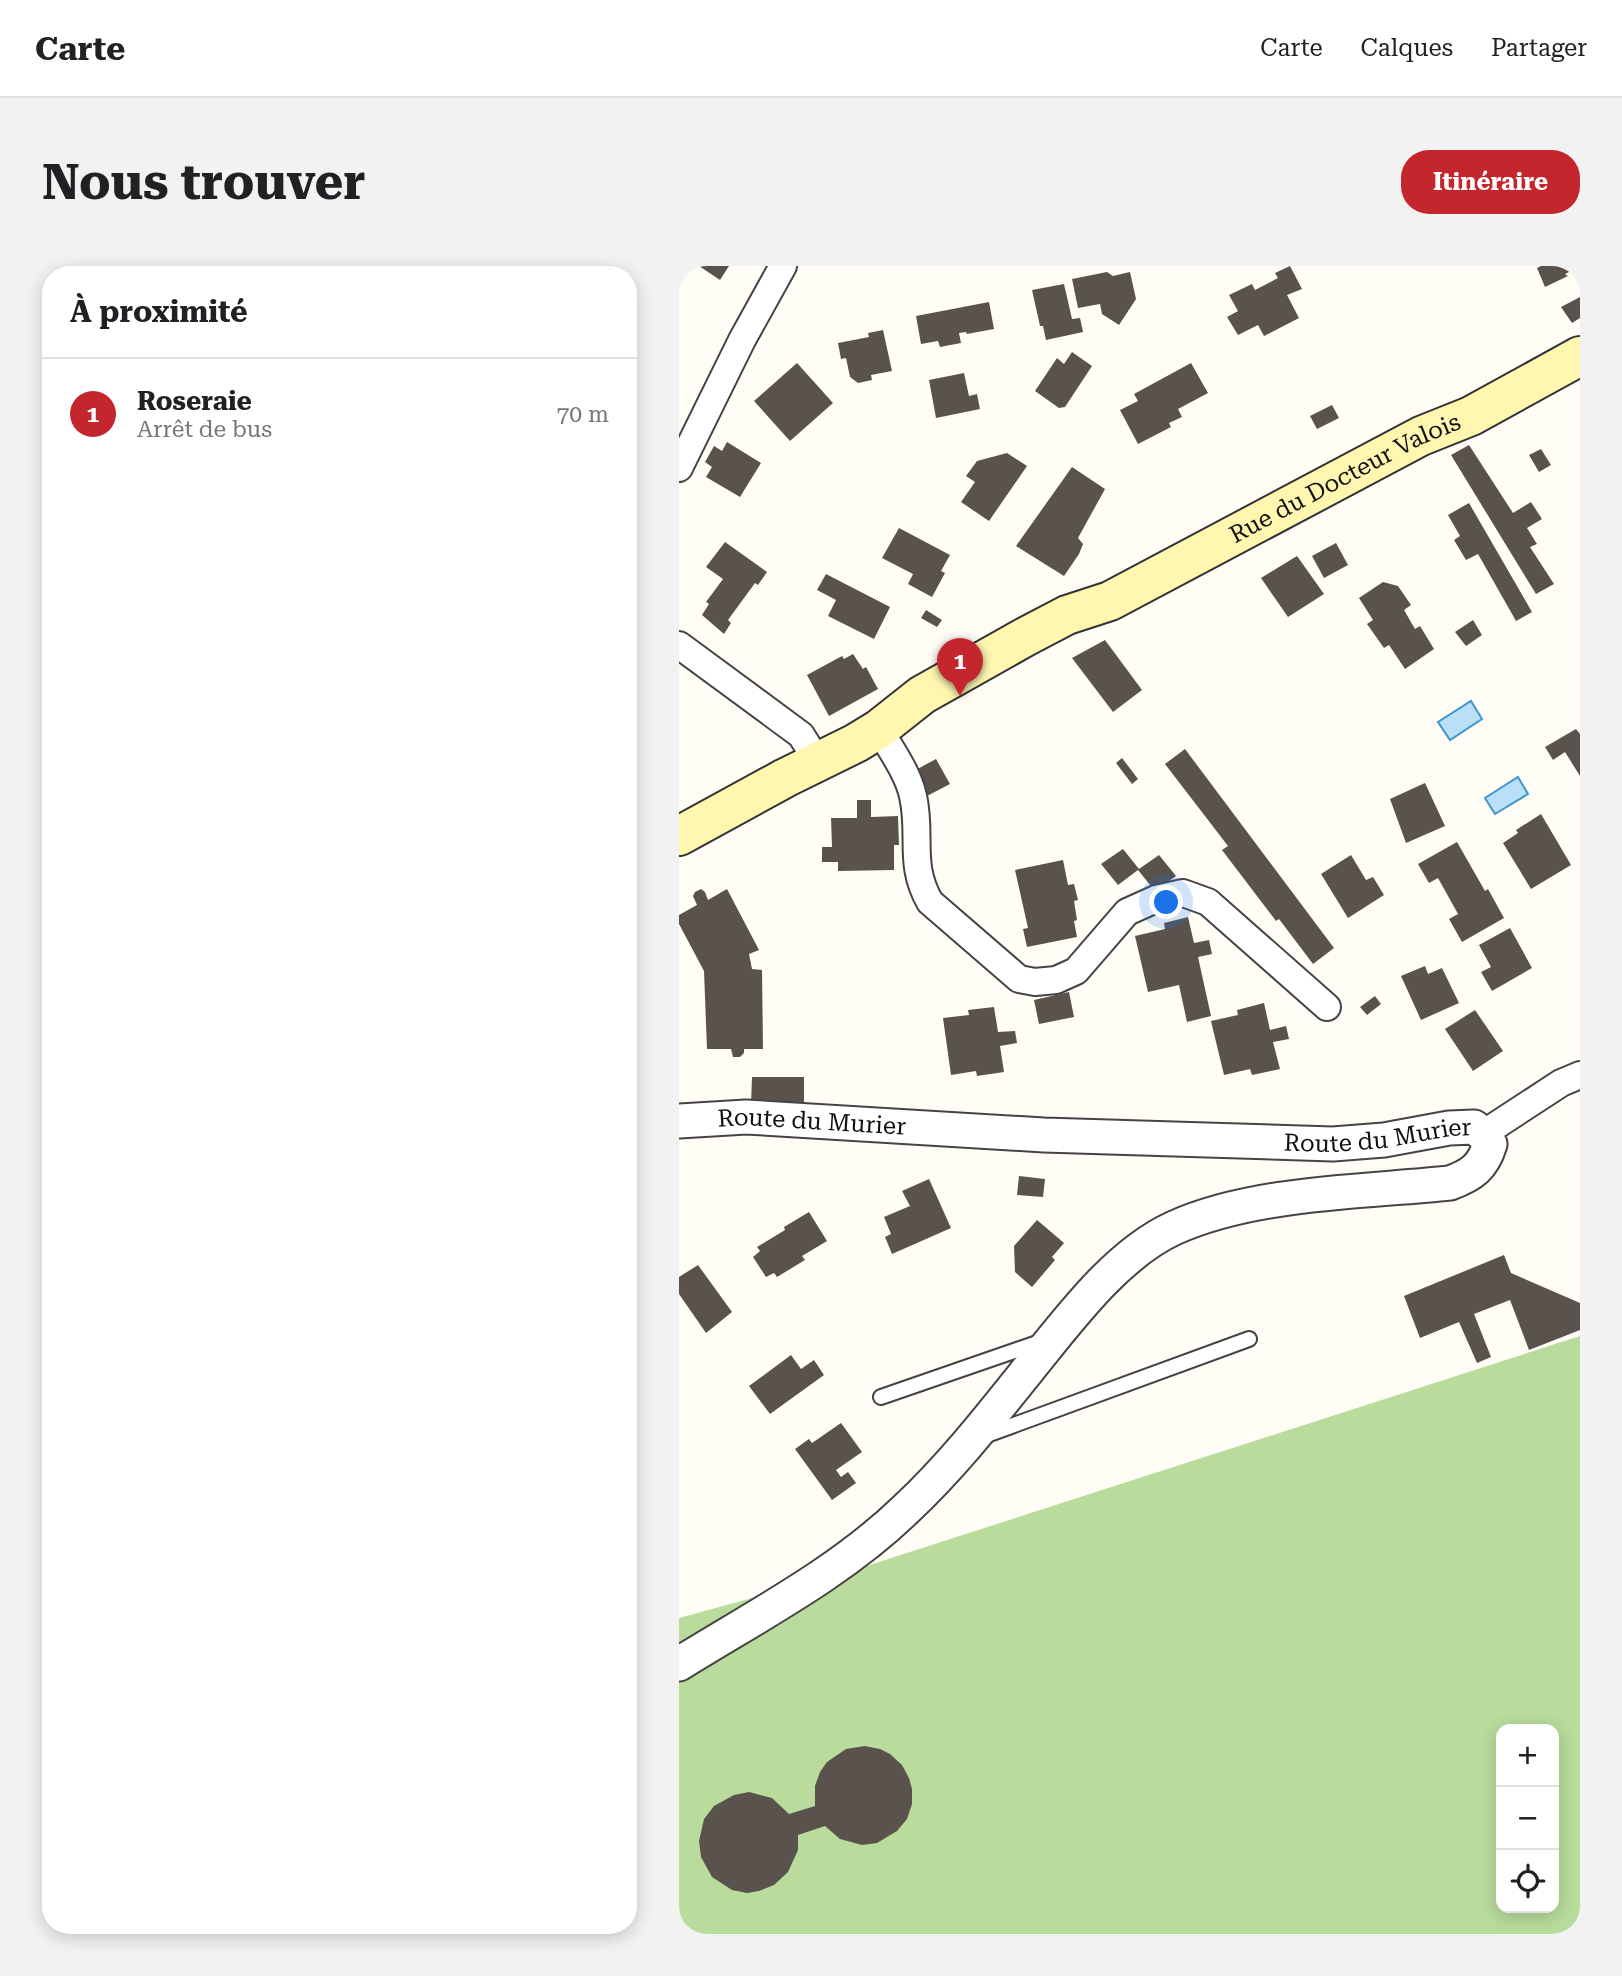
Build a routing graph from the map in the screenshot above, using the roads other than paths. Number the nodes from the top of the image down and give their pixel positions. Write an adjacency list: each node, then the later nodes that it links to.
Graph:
1 (783, 266): 3 (street)
2 (1580, 356): 5 (main road, Rue du Docteur Valois)
3 (679, 468)
4 (679, 645): 6 (street)
5 (879, 729): 6 (main road, Rue du Docteur Valois); 8 (street)
6 (818, 762): 7 (main road, Rue du Docteur Valois)
7 (679, 836)
8 (1327, 1007)
9 (1580, 1075): 11 (street)
10 (679, 1121): 11 (street, Route du Murier)
11 (1483, 1134): 12 (street, Route du Murier)
12 (1055, 1337): 14 (lane); 15 (street, Route du Murier)
13 (1249, 1339): 15 (lane)
14 (881, 1397)
15 (970, 1441): 16 (street, Route du Murier)
16 (679, 1664)

